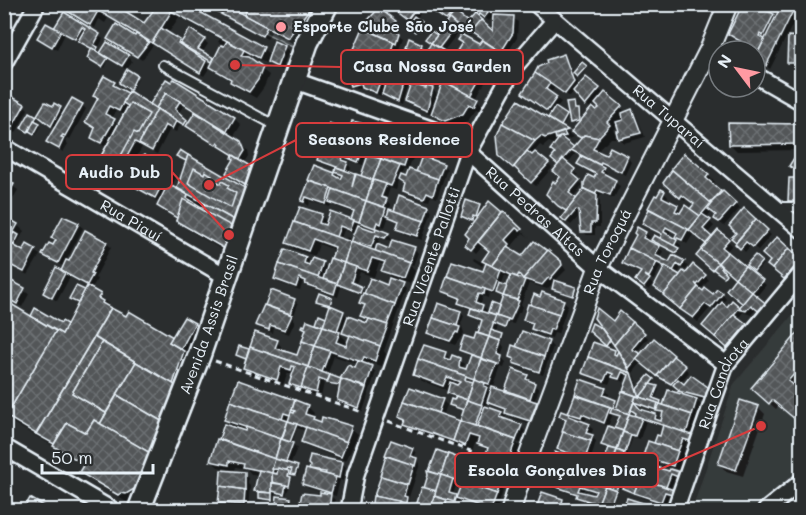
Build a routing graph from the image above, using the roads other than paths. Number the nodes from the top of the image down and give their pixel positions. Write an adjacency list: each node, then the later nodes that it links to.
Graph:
1 (37, 4): 7 (street)
2 (327, 4): 10 (main road, Avenida Assis Brasil)
3 (536, 4): 5 (street, Rua Tuparaí)
4 (728, 4): 6 (street, Rua Toroquá)
5 (554, 21): 13 (street, Rua Tuparaí); 16 (street, Rua Vicente Pallotti)
6 (718, 39)
7 (4, 63)
8 (707, 63): 13 (street, Rua Toroquá)
9 (163, 65): 14 (lane)
10 (293, 80): 14 (main road, Avenida Assis Brasil); 16 (street, Rua Pedras Altas)
11 (767, 82): 12 (street)
12 (801, 102)
13 (672, 122): 17 (street, Rua Tuparaí); 20 (street, Rua Toroquá)
14 (278, 127): 22 (main road, Avenida Assis Brasil)
15 (4, 147): 22 (street, Rua Piauí)
16 (468, 152): 20 (street, Rua Pedras Altas); 28 (street, Rua Vicente Pallotti)
17 (776, 207): 18 (lane); 19 (street, Rua Tuparaí)
18 (801, 207)
19 (801, 230)
20 (598, 268): 23 (street, Rua Pedras Altas); 29 (street, Rua Toroquá)
21 (801, 273): 23 (street, Rua Candiota)
22 (227, 277): 27 (main road, Avenida Assis Brasil)
23 (726, 364): 30 (street, Rua Candiota)
24 (4, 447): 26 (street)
25 (801, 481): 31 (street)
26 (112, 510)
27 (139, 510)
28 (349, 510)
29 (511, 510)
30 (675, 510)
31 (766, 510)

